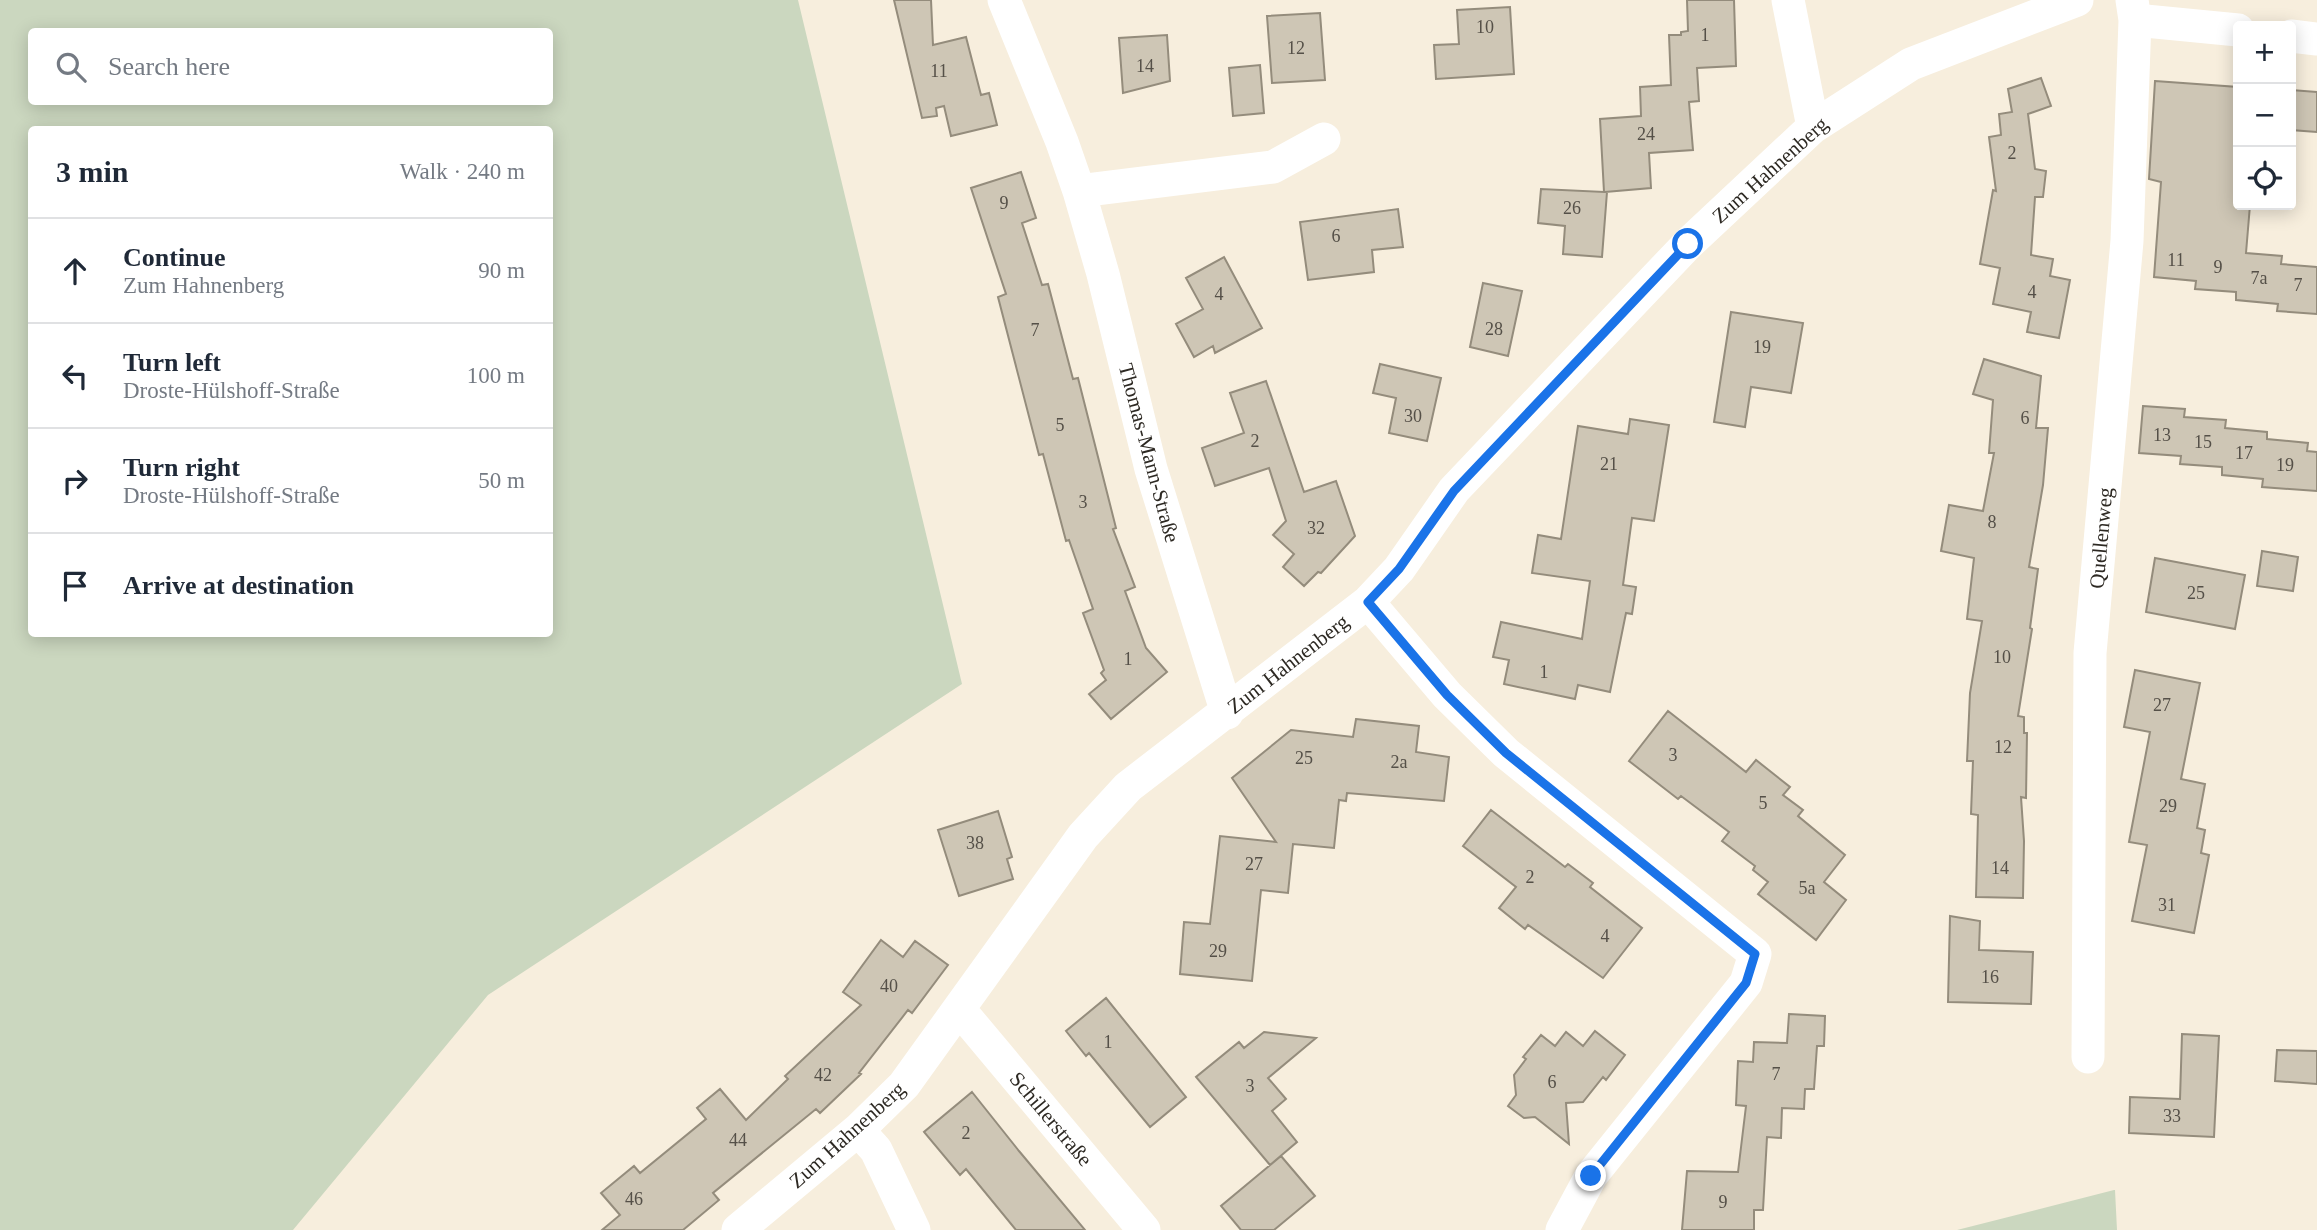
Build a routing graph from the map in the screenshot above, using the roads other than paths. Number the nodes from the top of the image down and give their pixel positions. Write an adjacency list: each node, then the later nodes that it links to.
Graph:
1 (1004, 0): 10 (street, Thomas-Mann-Straße)
2 (1788, 0): 8 (street)
3 (2077, 0): 8 (street, Zum Hahnenberg)
4 (2134, 10): 5 (street, Quellenweg); 14 (street, Quellenweg)
5 (2233, 29)
6 (2296, 37): 7 (street)
7 (2317, 39)
8 (1813, 127): 11 (street, Zum Hahnenberg)
9 (1324, 139): 10 (street)
10 (1079, 191): 12 (street, Thomas-Mann-Straße)
11 (1368, 602): 12 (street, Zum Hahnenberg); 19 (street)
12 (1227, 713): 13 (street, Zum Hahnenberg)
13 (959, 1009): 15 (street, Zum Hahnenberg); 18 (street, Schillerstraße)
14 (2088, 1057)
15 (858, 1130): 16 (street, Zum Hahnenberg); 17 (street)
16 (738, 1230)
17 (914, 1230)
18 (1144, 1230)
19 (1562, 1230)

